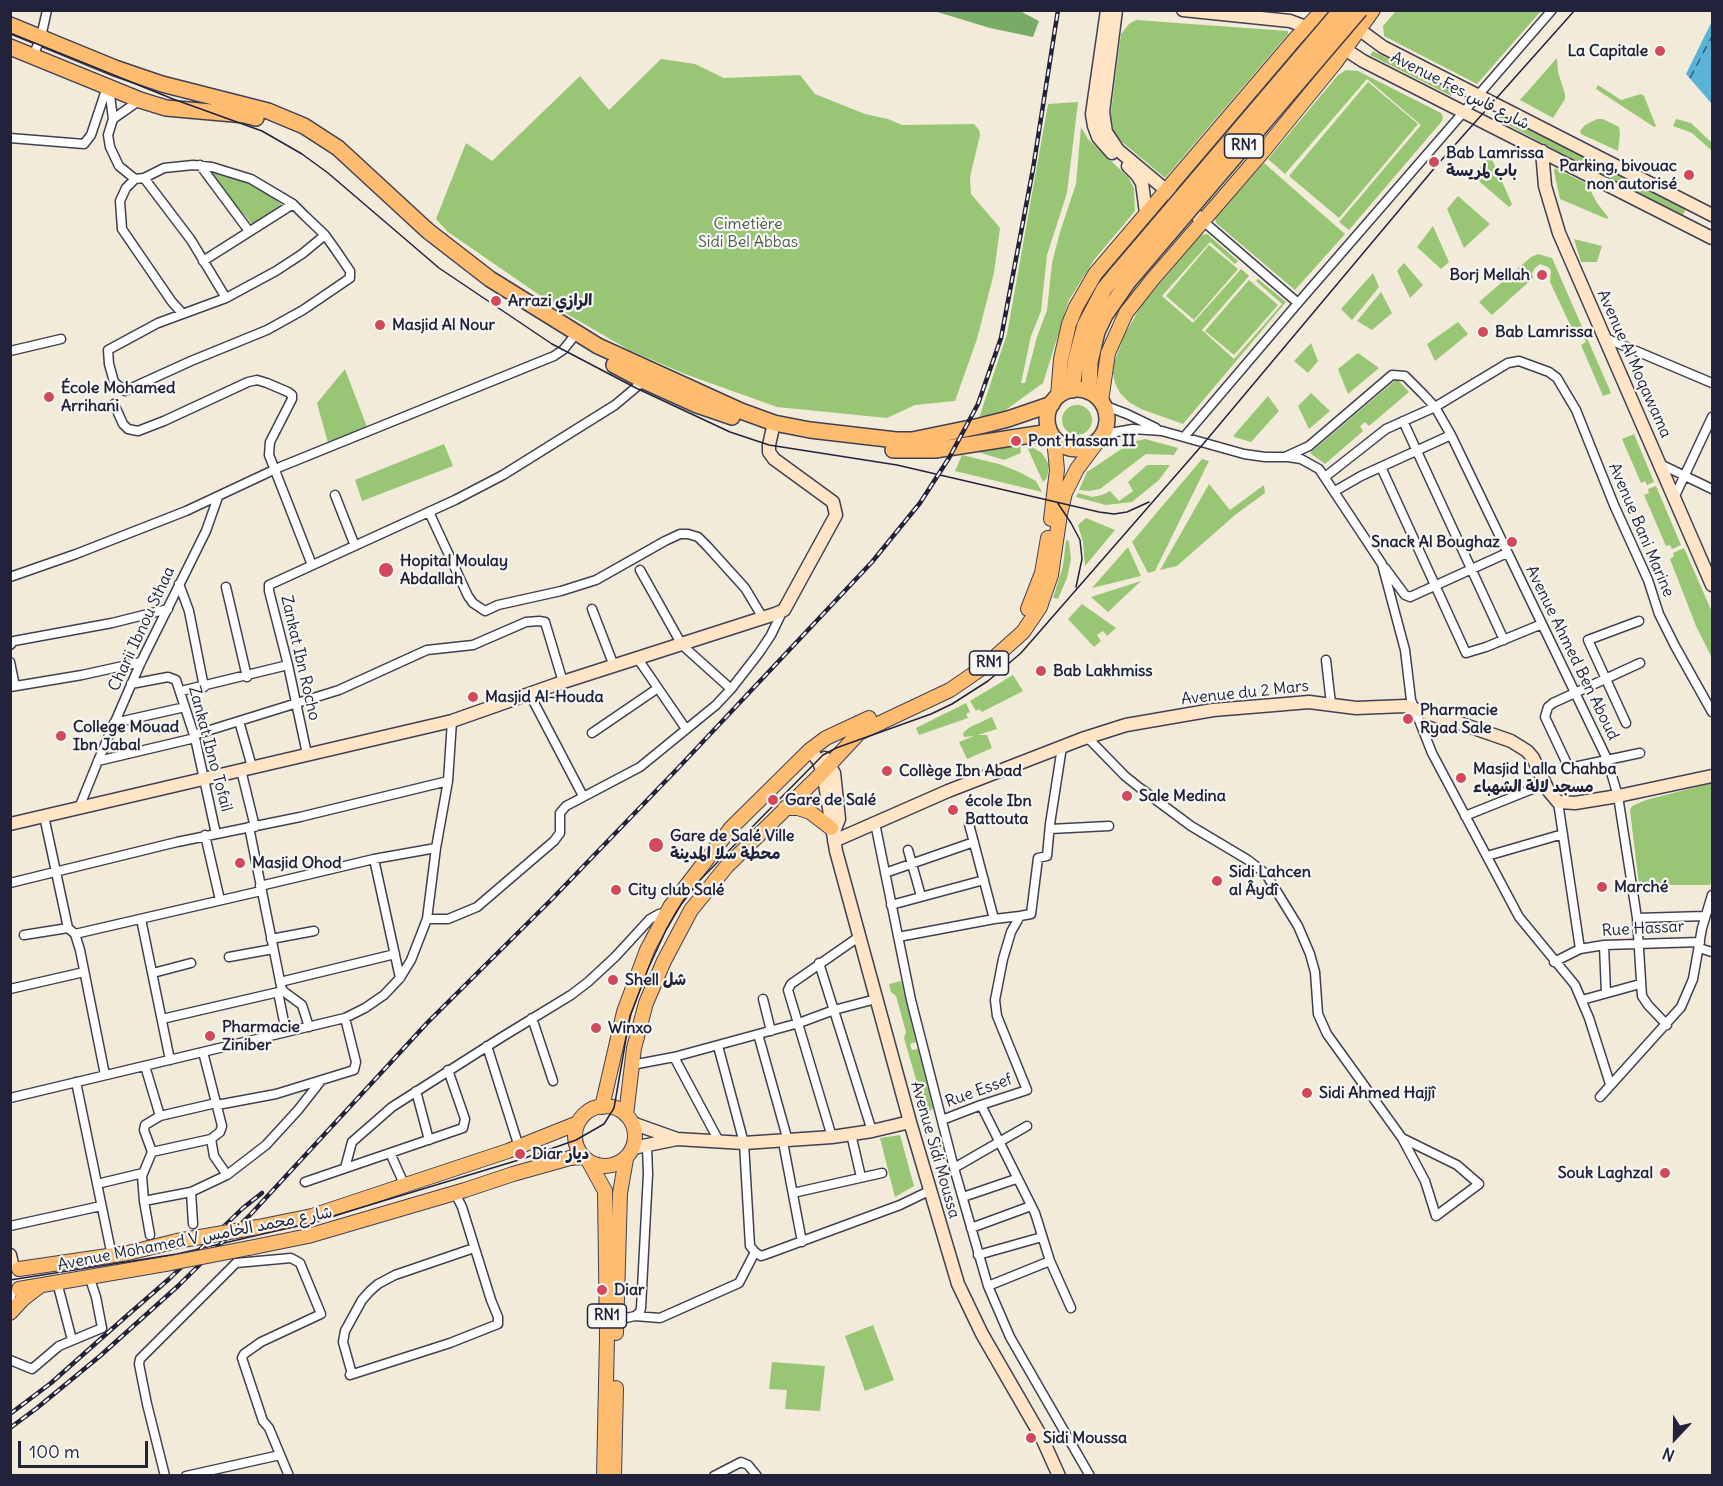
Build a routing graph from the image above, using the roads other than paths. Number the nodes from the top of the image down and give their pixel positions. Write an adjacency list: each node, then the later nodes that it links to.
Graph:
1 (47, 10): 15 (street)
2 (1096, 10): 11 (street)
3 (1116, 10): 28 (street)
4 (1183, 10): 13 (street, Avenue Fes شارع فاس)
5 (1323, 10): 13 (main road)
6 (1331, 10): 14 (street, Avenue Fes شارع فاس)
7 (1341, 10): 37 (highway, RN1, bridge)
8 (1360, 10): 37 (highway, RN1, bridge)
9 (1374, 10): 14 (main road)
10 (1552, 10): 20 (street)
11 (1106, 16): 30 (street)
12 (10, 25): 15 (highway)
13 (1306, 26): 17 (street, Avenue Fes شارع فاس); 28 (main road)
14 (1359, 30): 17 (main road); 20 (street, Avenue Fes شارع فاس)
15 (41, 37): 18 (street); 41 (highway)
16 (10, 47): 18 (highway)
17 (1345, 49): 22 (street, Avenue Fes شارع فاس); 32 (main road)
18 (33, 56): 19 (highway)
19 (108, 87): 21 (highway); 23 (street); 24 (street)
20 (1478, 96): 22 (street); 31 (street, Avenue Fes شارع فاس)
21 (140, 100): 23 (street); 41 (highway)
22 (1465, 112): 25 (street, Avenue Fes شارع فاس); 39 (street)
23 (113, 119): 27 (street)
24 (10, 138)
25 (1542, 151): 35 (street, Avenue Fes شارع فاس); 42 (street, Avenue Al Moqawama)
26 (201, 165): 27 (street); 29 (street); 33 (street)
27 (140, 179): 36 (street); 40 (street)
28 (1167, 190): 30 (main road); 32 (street)
29 (293, 204): 33 (street); 34 (street)
30 (1146, 213): 47 (main road)
31 (1713, 215)
32 (1203, 221): 39 (street); 48 (main road)
33 (249, 231): 36 (street)
34 (325, 235): 38 (street); 40 (street)
35 (1713, 238)
36 (203, 261): 38 (street)
37 (1123, 277): 47 (highway, RN1); 48 (highway, RN1)
38 (226, 298): 40 (street)
39 (1298, 303): 57 (street)
40 (182, 313)
41 (574, 337): 45 (highway); 63 (street)
42 (1604, 338): 46 (street); 61 (street, Avenue Al Moqawama)
43 (61, 339): 44 (street)
44 (10, 351)
45 (648, 377): 53 (highway); 71 (street)
46 (1713, 383)
47 (1061, 397): 48 (highway); 53 (highway); 55 (highway, RN1)
48 (1098, 400): 54 (street); 58 (highway, RN1)
49 (114, 404): 63 (street)
50 (1435, 407): 52 (street); 56 (street, Avenue Ahmed Ben Aboud); 60 (street, Avenue Ahmed Ben Aboud); 115 (street, Avenue Bani Marine)
51 (1713, 417): 64 (street)
52 (1402, 421): 59 (street); 65 (street)
53 (772, 427): 55 (highway); 86 (street)
54 (1162, 431): 57 (street); 58 (street)
55 (1052, 435): 58 (highway); 125 (main road, RN1)
56 (1451, 435): 59 (street); 73 (street, Avenue Ahmed Ben Aboud)
57 (1184, 437): 60 (street)
58 (1100, 438): 130 (main road, RN1)
59 (1417, 450): 62 (street); 76 (street)
60 (1285, 457): 65 (street)
61 (1659, 464): 64 (street); 70 (street, Avenue Al Moqawama)
62 (1381, 467): 67 (street); 81 (street)
63 (275, 469): 69 (street); 75 (street)
64 (1684, 476): 66 (street); 70 (street)
65 (1325, 477): 67 (street)
66 (1713, 489)
67 (1335, 491): 74 (street)
68 (335, 495): 72 (street)
69 (218, 497): 79 (street); 80 (street, Charii Ibnou Sthaa)
70 (1674, 498): 78 (street, Avenue Al Moqawama)
71 (429, 512): 72 (street); 87 (street)
72 (355, 546): 75 (street)
73 (1507, 553): 76 (street); 89 (street, Avenue Ahmed Ben Aboud)
74 (1382, 564): 81 (street); 113 (street)
75 (312, 565): 98 (street, Zankat Ibn Rocho)
76 (1471, 569): 81 (street); 90 (street)
77 (640, 570): 92 (street)
78 (1709, 572): 82 (street, Avenue Al Moqawama)
79 (10, 577)
80 (179, 585): 84 (street, Charii Ibnou Sthaa); 105 (street)
81 (1436, 585): 90 (street)
82 (1713, 585)
83 (226, 587): 100 (street)
84 (168, 609): 91 (street); 96 (street, Charii Ibnou Sthaa)
85 (592, 609): 99 (street)
86 (784, 610): 87 (street); 107 (street)
87 (763, 618): 92 (street)
88 (1639, 621): 101 (street)
89 (1542, 624): 90 (street); 110 (street, Avenue Ahmed Ben Aboud)
90 (1504, 640)
91 (10, 645)
92 (682, 645): 93 (street); 107 (street)
93 (638, 659): 99 (street); 106 (street)
94 (1326, 660): 111 (street)
95 (10, 662): 104 (street)
96 (141, 662): 103 (street, Charii Ibnou Sthaa); 104 (street)
97 (1640, 663): 101 (street)
98 (288, 665): 100 (street); 112 (street, Zankat Ibn Rocho)
99 (614, 666): 102 (street)
100 (247, 676): 105 (street)
101 (1605, 680): 110 (street); 119 (street)
102 (563, 682): 109 (street); 112 (street)
103 (131, 684): 108 (street, Zankat Ibno Tofail); 118 (street, Charii Ibnou Sthaa)
104 (13, 686)
105 (204, 687): 108 (street)
106 (658, 688): 120 (street); 121 (street)
107 (732, 689): 120 (street)
108 (181, 691): 114 (street, Zankat Ibno Tofail)
109 (529, 693): 117 (street); 136 (street)
110 (1577, 693): 128 (street, Avenue Ahmed Ben Aboud); 128 (street)
111 (1330, 704): 113 (street, Avenue du 2 Mars); 123 (street, Avenue du 2 Mars)
112 (296, 705): 116 (street); 127 (street, Zankat Ibn Rocho)
113 (1413, 707): 135 (street, Avenue du 2 Mars); 142 (street)
114 (184, 708): 118 (street); 122 (street, Zankat Ibno Tofail)
115 (1713, 712)
116 (239, 721): 122 (street); 131 (street)
117 (452, 722): 127 (street); 134 (street)
118 (114, 723): 129 (street, Charii Ibnou Sthaa)
119 (1626, 723)
120 (686, 729): 136 (street)
121 (592, 733)
122 (194, 737): 129 (street); 133 (street, Zankat Ibno Tofail)
123 (1087, 737): 124 (street, Avenue du 2 Mars); 240 (street)
124 (1062, 747): 143 (street, Avenue du 2 Mars); 148 (street)
125 (812, 748): 130 (street, Avenue Sidi Moussa); 168 (main road, RN1)
126 (1640, 753): 128 (street)
127 (307, 754): 131 (street)
128 (1607, 759): 137 (street, Avenue Ahmed Ben Aboud)
129 (98, 760): 139 (street, Charii Ibnou Sthaa)
130 (832, 766): 140 (main road, RN1); 150 (street, Avenue Sidi Moussa)
131 (247, 768): 133 (street); 147 (street)
132 (1713, 776): 137 (street)
133 (202, 779): 139 (street); 149 (street, Zankat Ibno Tofail)
134 (447, 781): 147 (street); 154 (street)
135 (1545, 784): 138 (street, Avenue du 2 Mars); 142 (street)
136 (583, 796): 171 (street)
137 (1618, 796): 138 (street); 172 (street, Avenue Ahmed Ben Aboud)
138 (1558, 802): 151 (street)
139 (79, 808): 141 (street)
140 (784, 808): 150 (main road); 217 (main road, RN1)
141 (44, 816): 144 (street); 159 (street)
142 (1465, 816): 156 (street)
143 (875, 823): 150 (street, Avenue du 2 Mars); 160 (street)
144 (10, 824)
145 (969, 824): 153 (street)
146 (1109, 826): 148 (street)
147 (252, 827): 149 (street); 163 (street)
148 (1050, 829): 169 (street)
149 (216, 834): 152 (street)
150 (833, 834): 178 (street, Avenue Sidi Moussa)
151 (1563, 834): 156 (street); 185 (street)
152 (206, 835): 159 (street); 166 (street)
153 (974, 842): 158 (street); 161 (street)
154 (436, 848): 157 (street); 171 (street)
155 (908, 850): 158 (street)
156 (1487, 856): 189 (street)
157 (374, 859): 163 (street); 187 (street)
158 (912, 864): 160 (street); 165 (street)
159 (57, 872): 162 (street); 175 (street)
160 (885, 873): 167 (street)
161 (984, 880): 165 (street); 174 (street)
162 (10, 883)
163 (260, 889): 166 (street); 180 (street)
164 (1713, 895): 170 (street)
165 (921, 896): 167 (street)
166 (220, 900): 173 (street)
167 (891, 905): 179 (street)
168 (667, 912): 204 (street); 230 (main road, RN1)
169 (1020, 916): 174 (street); 229 (street, Rue Essef)
170 (1705, 916): 172 (street); 183 (street)
171 (427, 918): 194 (street)
172 (1637, 918): 181 (street, Avenue Ahmed Ben Aboud)
173 (141, 919): 175 (street); 193 (street)
174 (993, 919): 179 (street)
175 (71, 931): 177 (street); 192 (street)
176 (314, 931): 180 (street)
177 (24, 935)
178 (860, 936): 191 (street); 200 (street, Avenue Sidi Moussa)
179 (898, 937): 233 (street)
180 (271, 939): 184 (street)
181 (1640, 943): 182 (street, Rue Hassar); 183 (street, Rue Hassar); 195 (street, Avenue Ahmed Ben Aboud)
182 (1604, 945): 185 (street, Rue Hassar); 198 (street)
183 (1699, 945): 186 (street, Rue Hassar); 207 (street)
184 (273, 949): 188 (street); 196 (street)
185 (1580, 949): 189 (street, Rue Hassar)
186 (1713, 952)
187 (395, 954): 194 (street); 196 (street)
188 (229, 957)
189 (1554, 962): 201 (street)
190 (191, 963): 193 (street)
191 (819, 963): 202 (street); 206 (street)
192 (84, 972): 197 (street); 220 (street)
193 (153, 973): 205 (street)
194 (400, 978): 203 (street)
195 (1640, 984): 198 (street); 207 (street, Avenue Ahmed Ben Aboud)
196 (280, 988): 205 (street); 208 (street); 210 (street)
197 (10, 989)
198 (1606, 993): 201 (street)
199 (763, 999): 209 (street)
200 (876, 999): 202 (street); 234 (street, Avenue Sidi Moussa)
201 (1582, 1000): 224 (street)
202 (834, 1010): 206 (street); 237 (street)
203 (345, 1017): 208 (street); 223 (street)
204 (532, 1018): 212 (street); 221 (street)
205 (162, 1019): 216 (street)
206 (800, 1023): 209 (street); 239 (street)
207 (1667, 1025): 224 (street)
208 (309, 1027): 210 (street)
209 (771, 1031): 211 (street)
210 (286, 1032): 214 (street)
211 (758, 1034): 213 (street); 244 (street)
212 (488, 1046): 219 (street); 248 (street)
213 (718, 1046): 215 (street); 246 (street)
214 (202, 1052): 216 (street); 228 (street)
215 (674, 1057): 217 (street); 245 (street)
216 (170, 1060): 218 (street)
217 (632, 1065): 232 (main road, RN1)
218 (145, 1066): 220 (street); 231 (street)
219 (448, 1070): 225 (street); 242 (street)
220 (105, 1075): 222 (street)
221 (553, 1081)
222 (76, 1082): 227 (street); 261 (street)
223 (320, 1082): 228 (street); 257 (street)
224 (1610, 1084): 226 (street)
225 (416, 1091): 242 (street); 253 (street)
226 (1600, 1097)
227 (10, 1098)
228 (216, 1104): 231 (street); 241 (street)
229 (981, 1104): 233 (street, Rue Essef); 247 (street)
230 (602, 1107): 232 (main road); 235 (main road)
231 (160, 1116): 250 (street)
232 (629, 1119): 243 (street); 249 (main road, RN1)
233 (942, 1120): 254 (street)
234 (910, 1122): 237 (street); 263 (street, Avenue Sidi Moussa)
235 (578, 1123): 248 (main road, Avenue Mohamed V شارع محمد الخامس); 252 (main road, RN1)
236 (1027, 1126): 247 (street)
237 (872, 1131): 238 (street)
238 (851, 1134): 239 (street); 258 (street)
239 (832, 1137): 244 (street)
240 (1402, 1138): 240 (street)
241 (211, 1139): 250 (street); 257 (street)
242 (429, 1140): 251 (street)
243 (677, 1140): 245 (street); 249 (street)
244 (785, 1142): 246 (street); 265 (street)
245 (720, 1143): 246 (street)
246 (744, 1143): 278 (street)
247 (999, 1143): 254 (street); 259 (street)
248 (519, 1147): 262 (main road, Avenue Mohamed V شارع محمد الخامس)
249 (635, 1151): 252 (main road); 290 (street); 291 (main road, RN1)
250 (152, 1152): 255 (street)
251 (391, 1155): 253 (street); 262 (street)
252 (586, 1159): 266 (main road, Avenue Mohamed V شارع محمد الخامس); 299 (main road, RN1)
253 (345, 1168): 260 (street)
254 (954, 1168): 267 (street)
255 (143, 1173): 261 (street); 268 (street)
256 (882, 1173): 258 (street)
257 (227, 1175): 264 (street)
258 (861, 1177): 265 (street)
259 (1016, 1179): 267 (street); 270 (street)
260 (305, 1182)
261 (97, 1184): 269 (street)
262 (404, 1184): 280 (main road, Avenue Mohamed V شارع محمد الخامس, bridge)
263 (929, 1191): 276 (street); 295 (street, Avenue Sidi Moussa)
264 (191, 1192): 268 (street); 271 (street)
265 (793, 1192): 276 (street)
266 (455, 1193): 277 (street); 283 (main road, Avenue Mohamed V شارع محمد الخامس, bridge)
267 (963, 1197): 273 (street)
268 (144, 1201): 274 (street)
269 (101, 1206): 272 (street); 280 (street)
270 (1031, 1206): 273 (street); 275 (street)
271 (194, 1224)
272 (10, 1226)
273 (971, 1228): 279 (street)
274 (150, 1235)
275 (1042, 1237): 279 (street); 281 (street)
276 (802, 1242): 278 (street)
277 (474, 1248): 277 (street)
278 (755, 1252): 290 (street)
279 (978, 1255): 286 (street)
280 (112, 1256): 282 (main road, Avenue Mohamed V شارع محمد الخامس)
281 (1050, 1261): 286 (street); 288 (street)
282 (13, 1263): 287 (main road)
283 (89, 1276): 284 (main road, Avenue Mohamed V شارع محمد الخامس); 292 (street)
284 (57, 1282): 285 (main road, Avenue Mohamed V شارع محمد الخامس); 292 (street)
285 (42, 1285): 287 (main road, Avenue Mohamed V شارع محمد الخامس); 289 (main road)
286 (988, 1286): 305 (street)
287 (13, 1294)
288 (1071, 1308)
289 (10, 1313)
290 (635, 1316): 291 (street)
291 (617, 1320): 300 (main road, RN1)
292 (72, 1340): 293 (street)
293 (10, 1360)
294 (280, 1455): 296 (street); 297 (street); 298 (street)
295 (1051, 1457): 303 (street, Avenue Sidi Moussa); 304 (street, Avenue Sidi Moussa)
296 (165, 1476)
297 (186, 1476)
298 (289, 1476)
299 (604, 1476)
300 (614, 1476)
301 (714, 1476): 302 (street)
302 (757, 1476)
303 (1051, 1476)
304 (1059, 1476)
305 (1090, 1476)

